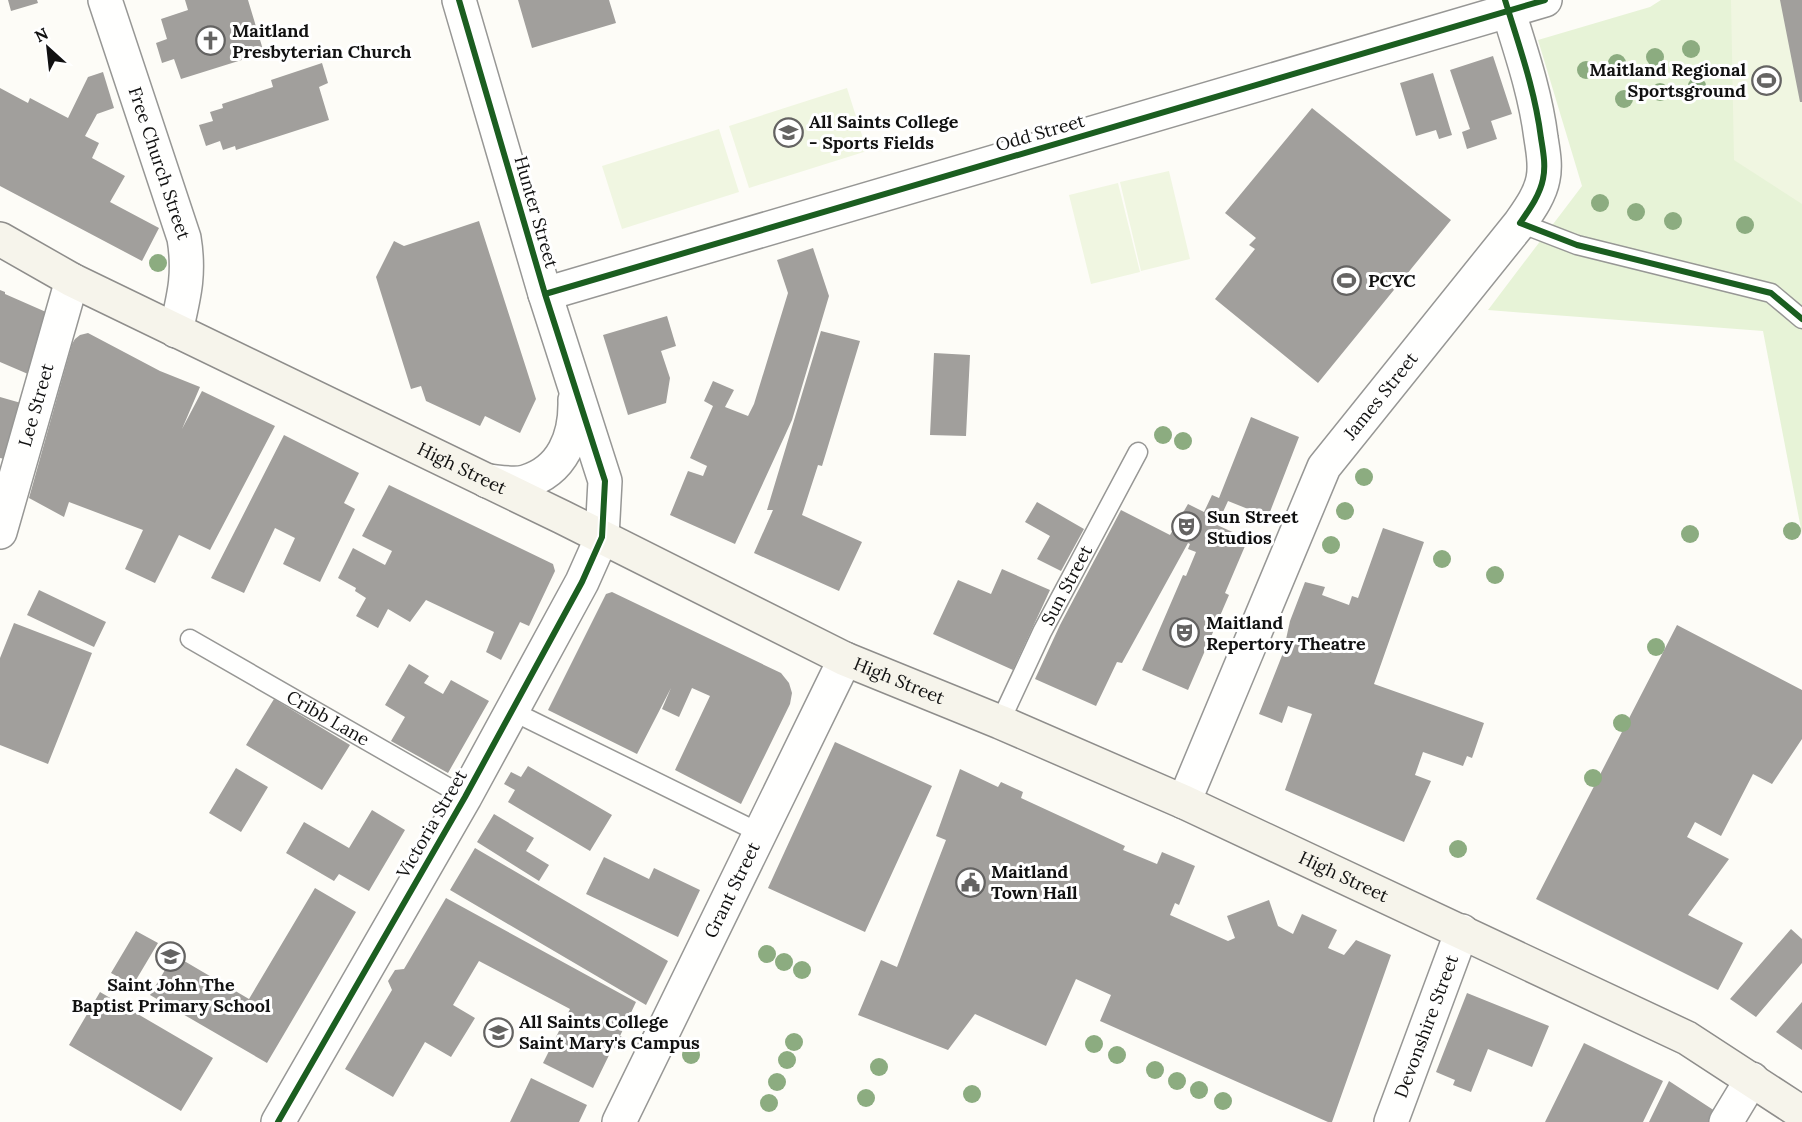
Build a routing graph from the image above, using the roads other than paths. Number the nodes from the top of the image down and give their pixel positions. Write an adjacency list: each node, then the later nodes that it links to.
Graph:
1 (105, 0): 10 (street, Free Church Street)
2 (459, 0): 8 (street, Hunter Street)
3 (1545, 0): 4 (street, Odd Street)
4 (1506, 5): 5 (street, James Street); 8 (street, Odd Street)
5 (1520, 223): 9 (lane); 21 (street, James Street)
6 (0, 239): 7 (main road, High Street)
7 (72, 280): 10 (main road, High Street); 14 (street, Lee Street)
8 (545, 294): 11 (street, Hunter Street)
9 (1802, 319)
10 (176, 331): 13 (main road, High Street)
11 (575, 390): 13 (street, Hunter Street); 15 (street, Hunter Street)
12 (1138, 452): 19 (lane, Sun Street)
13 (487, 481): 15 (main road, High Street)
14 (0, 532)
15 (602, 537): 17 (main road, High Street); 18 (street, Victoria Street)
16 (189, 639): 20 (lane, Cribb Lane)
17 (845, 659): 19 (main road, High Street); 22 (street, Grant Street)
18 (512, 711): 20 (street, Victoria Street); 22 (lane)
19 (1000, 722): 21 (main road, High Street)
20 (465, 797): 26 (street, Victoria Street)
21 (1184, 802): 23 (main road, High Street)
22 (760, 833): 27 (street, Grant Street)
23 (1462, 931): 24 (main road, High Street); 28 (street, Devonshire Street)
24 (1752, 1079): 25 (main road, High Street); 29 (street)
25 (1802, 1113)
26 (278, 1122)
27 (619, 1122)
28 (1391, 1122)
29 (1726, 1122)

